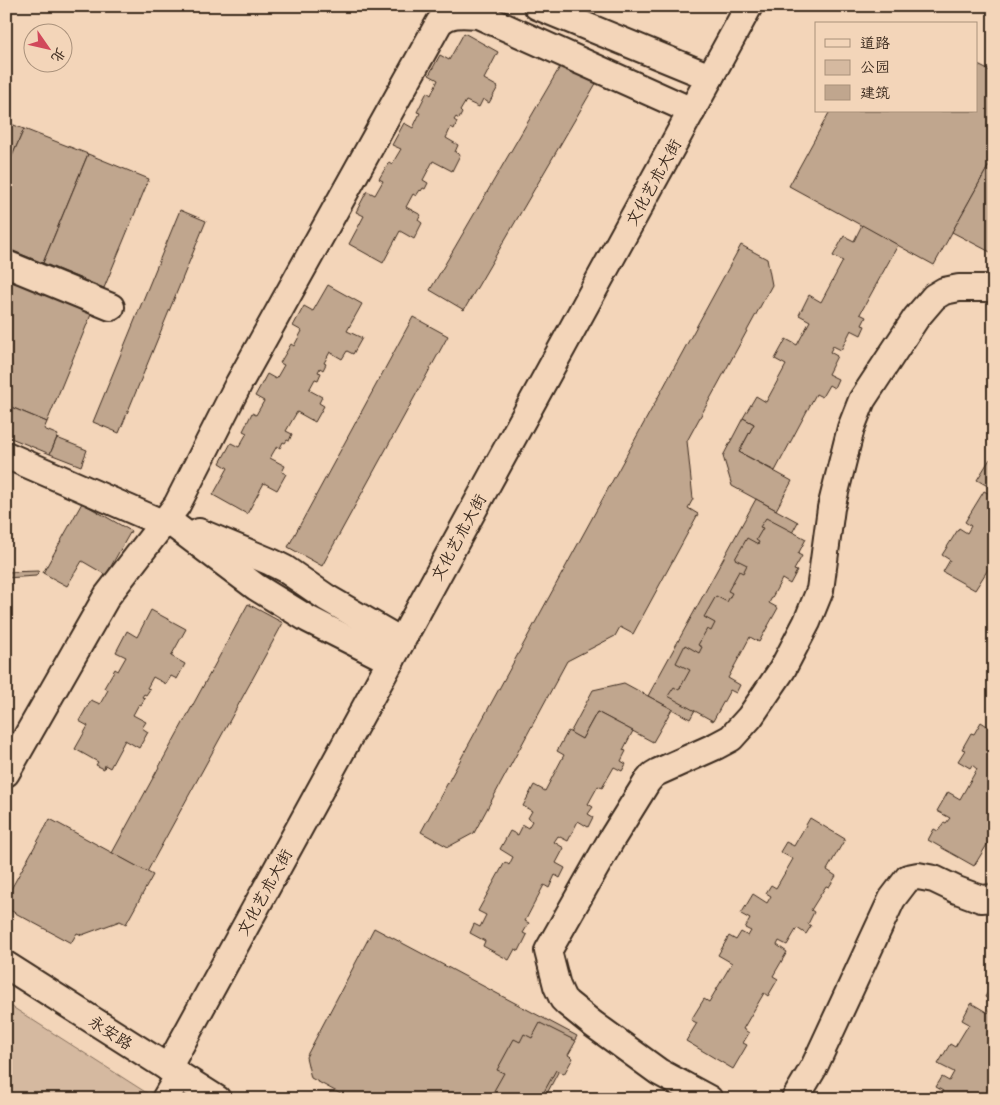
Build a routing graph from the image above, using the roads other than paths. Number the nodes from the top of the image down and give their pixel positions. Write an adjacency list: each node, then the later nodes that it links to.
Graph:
1 (537, 6): 3 (street)
2 (749, 6): 3 (street, 文化艺术大街)
3 (710, 77): 4 (street, 文化艺术大街)
4 (692, 112): 9 (street); 10 (street, 文化艺术大街)
5 (6, 264): 7 (street)
6 (994, 288): 17 (street)
7 (111, 307)
8 (6, 455): 9 (street)
9 (164, 521): 10 (street); 11 (street)
10 (396, 651): 14 (street, 文化艺术大街)
11 (6, 773)
12 (994, 898): 18 (street)
13 (6, 965): 14 (street, 永安路)
14 (173, 1071): 15 (street, 文化艺术大街); 16 (street, 永安路)
15 (165, 1099)
16 (217, 1099)
17 (709, 1099)
18 (795, 1099)

